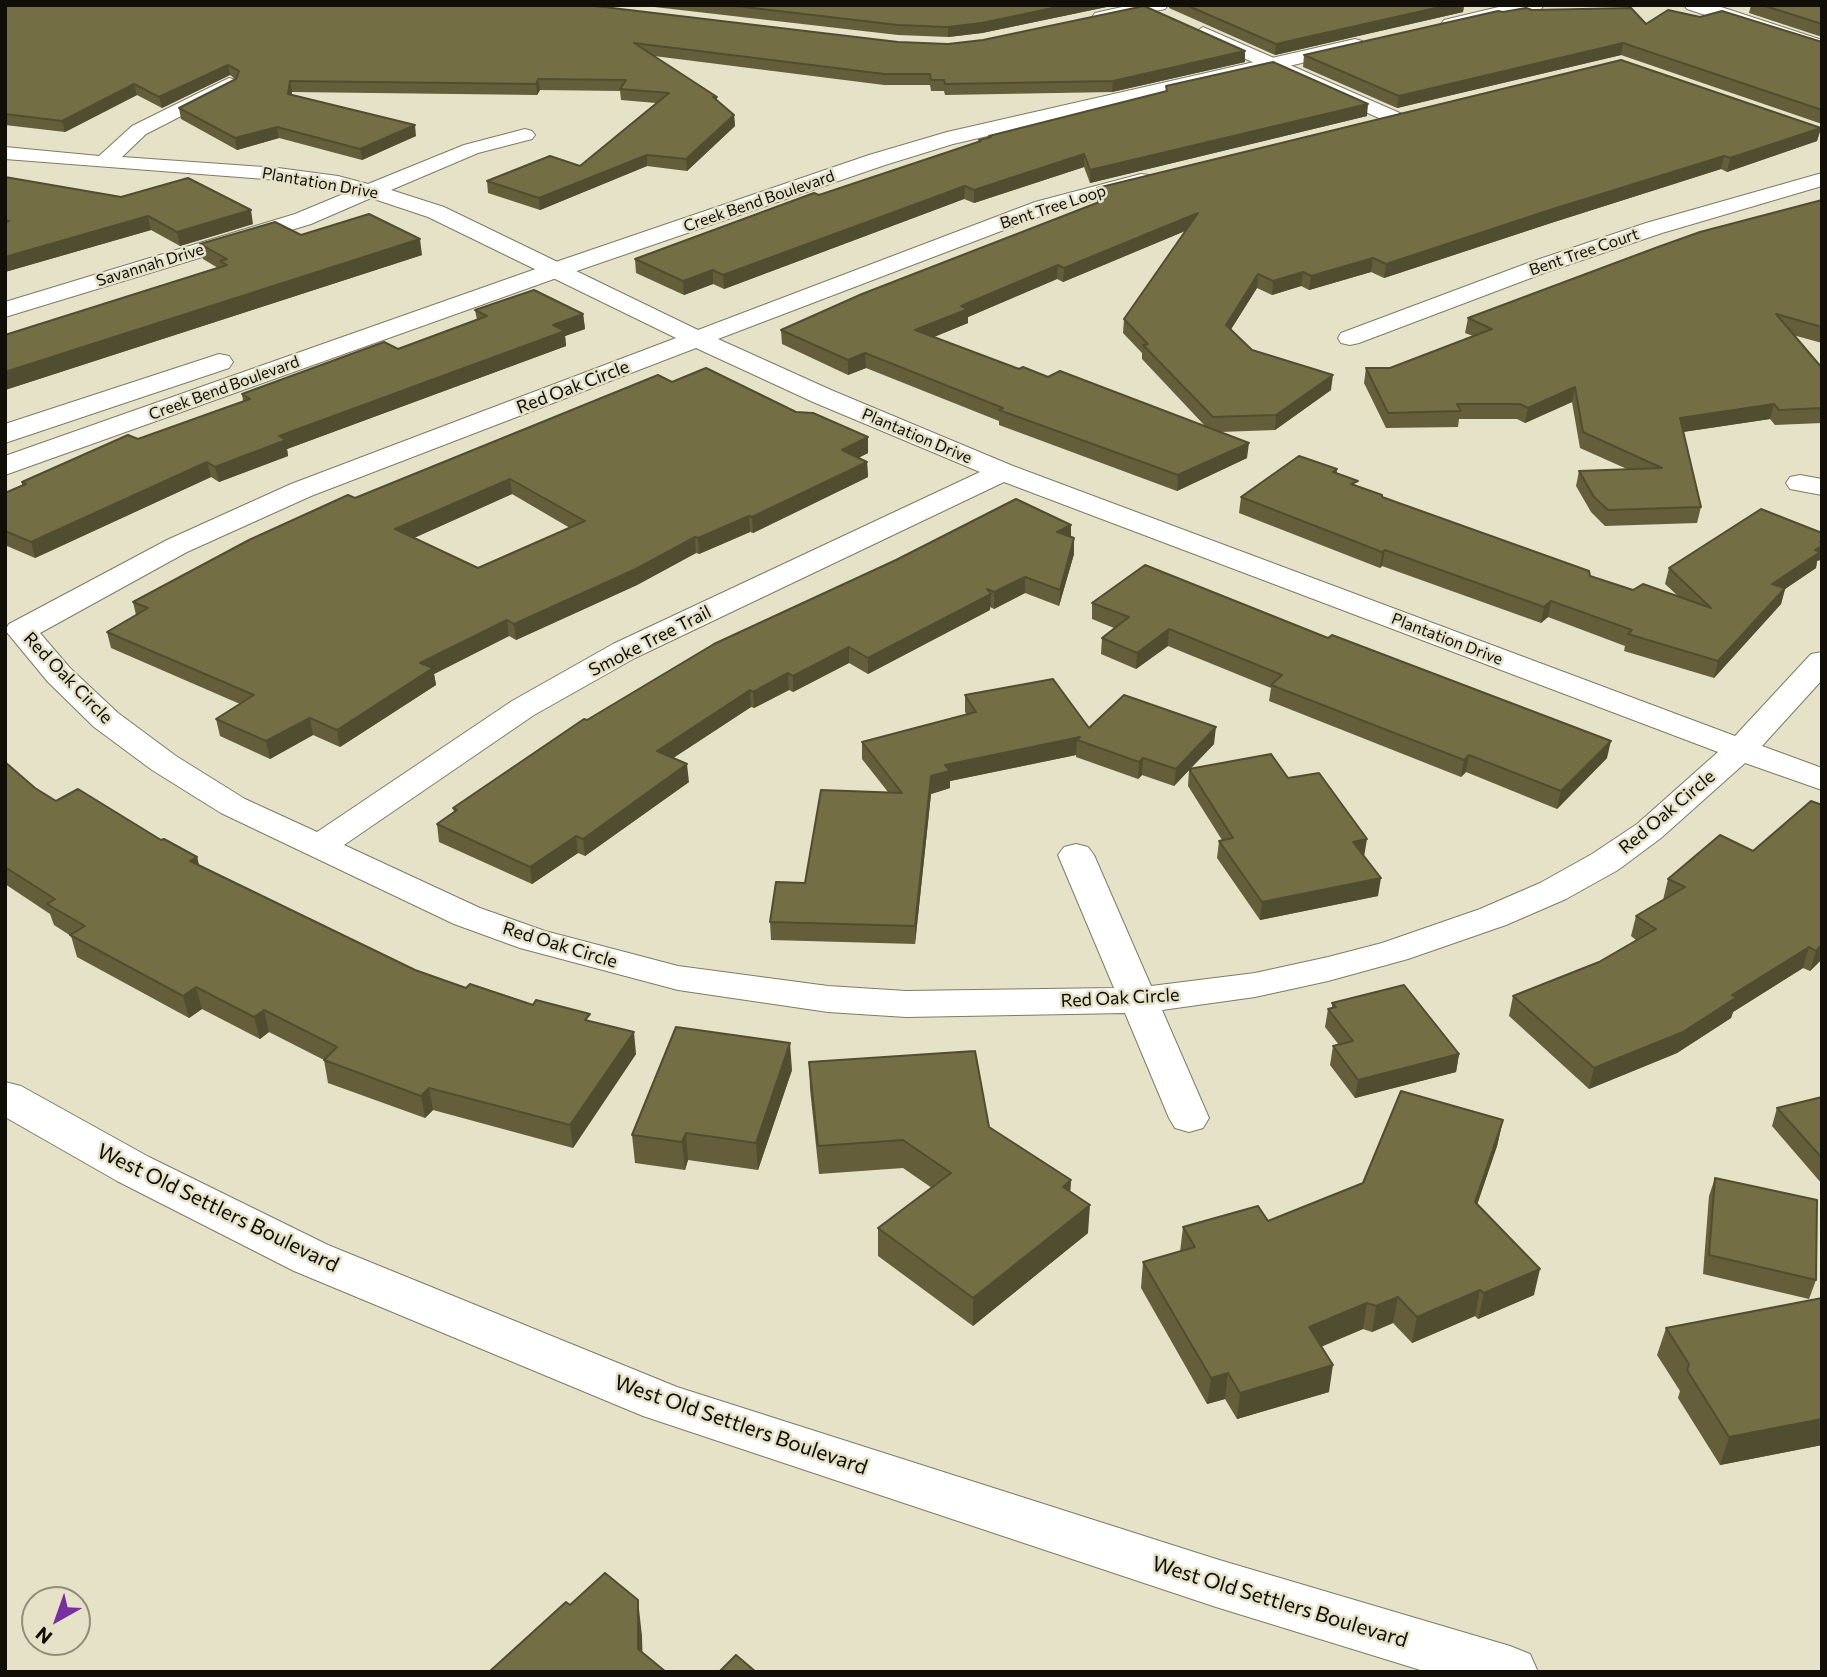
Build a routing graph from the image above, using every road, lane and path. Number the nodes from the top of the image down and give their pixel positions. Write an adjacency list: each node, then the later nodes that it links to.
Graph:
1 (1471, 5): 2 (street)
2 (1534, 5)
3 (1693, 5): 7 (street)
4 (1159, 12): 5 (street); 8 (street)
5 (1084, 21)
6 (1375, 34): 8 (street, Creek Bend Boulevard)
7 (1822, 47)
8 (1262, 59): 11 (street); 19 (street, Creek Bend Boulevard); 20 (street, Creek Bend Boulevard)
9 (229, 84): 15 (street)
10 (1421, 112): 11 (street)
11 (1395, 118): 12 (street)
12 (1368, 125)
13 (525, 135): 18 (street, Savannah Drive)
14 (5, 153): 15 (street, Plantation Drive)
15 (104, 162): 18 (street, Plantation Drive)
16 (1166, 174): 23 (street, Bent Tree Loop)
17 (1822, 179): 22 (street, Bent Tree Court)
18 (374, 191): 19 (street, Plantation Drive); 21 (street, Savannah Drive)
19 (529, 258): 20 (street, Plantation Drive); 24 (street, Creek Bend Boulevard)
20 (556, 270): 23 (street, Plantation Drive); 25 (street, Creek Bend Boulevard)
21 (5, 310)
22 (1350, 338)
23 (697, 339): 26 (street, Plantation Drive); 30 (street, Red Oak Circle)
24 (5, 434)
25 (5, 466)
26 (1003, 472): 28 (street, Plantation Drive); 30 (street, Smoke Tree Trail)
27 (1822, 661): 28 (street, Red Oak Circle)
28 (1740, 750): 29 (street, Plantation Drive); 32 (street, Red Oak Circle)
29 (1822, 780)
30 (318, 847): 32 (street, Red Oak Circle)
31 (1076, 855): 32 (street)
32 (1136, 1000): 34 (street)
33 (5, 1097): 35 (street, West Old Settlers Boulevard)
34 (1189, 1118)
35 (1510, 1672)

